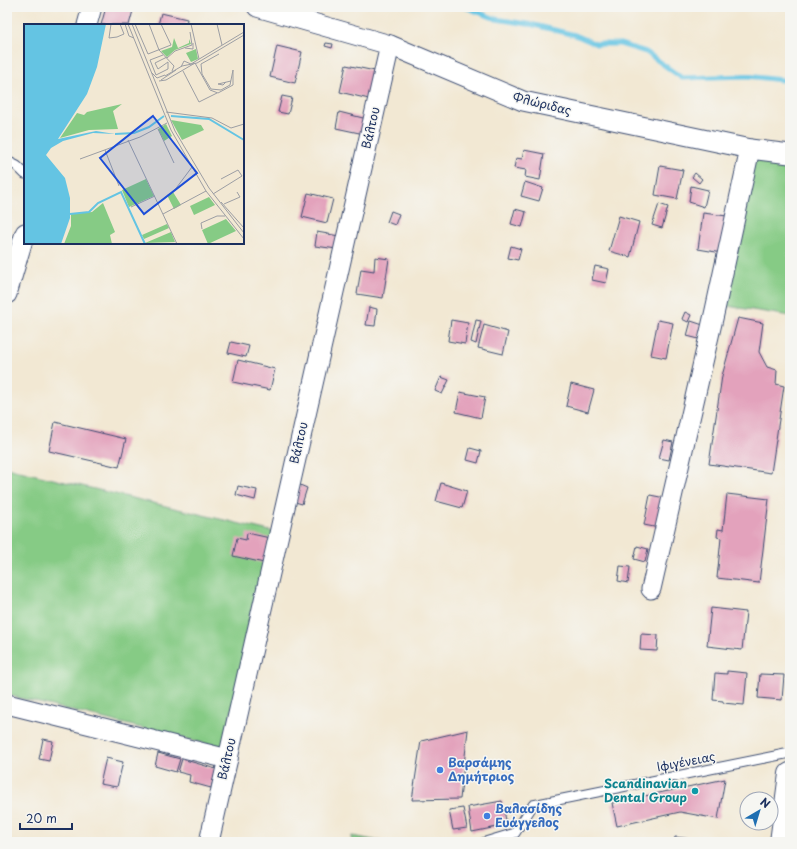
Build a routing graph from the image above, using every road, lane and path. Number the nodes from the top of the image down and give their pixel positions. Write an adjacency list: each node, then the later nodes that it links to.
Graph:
1 (92, 7): 3 (street)
2 (257, 7): 4 (street, Φλώριδας)
3 (86, 24)
4 (390, 45): 5 (street, Φλώριδας); 14 (street, Βάλτου)
5 (750, 149): 6 (street, Φλώριδας); 11 (street)
6 (790, 154)
7 (7, 161): 8 (lane)
8 (24, 173)
9 (24, 236): 10 (street)
10 (7, 294)
11 (651, 589)
12 (7, 704): 14 (street)
13 (790, 753): 17 (lane, Ιφιγένειας)
14 (228, 759): 16 (street, Βάλτου)
15 (790, 774): 18 (main road)
16 (209, 842)
17 (485, 842)
18 (781, 842)

